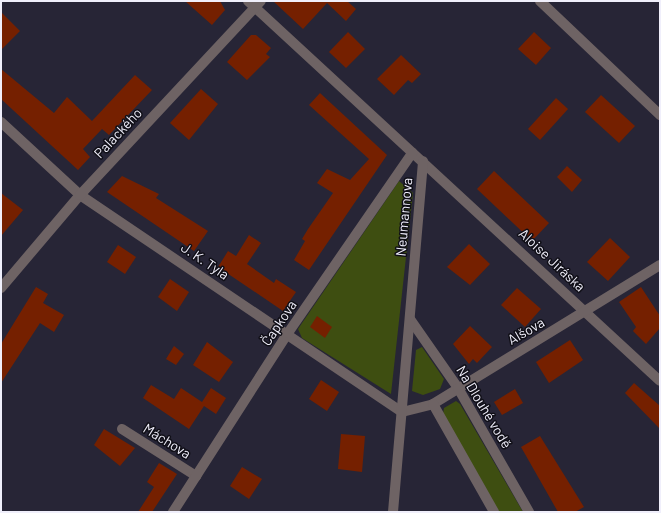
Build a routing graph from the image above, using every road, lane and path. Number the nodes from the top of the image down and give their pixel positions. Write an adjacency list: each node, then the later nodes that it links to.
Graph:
1 (540, 1): 3 (street)
2 (254, 3): 5 (street, Neumannova); 7 (street, Palackého)
3 (660, 115)
4 (1, 122): 7 (street, J. K. Tyla)
5 (412, 153): 6 (street, Neumannova); 12 (street, Čapkova)
6 (423, 161): 10 (street, Aloise Jiráska); 11 (street, Neumannova)
7 (80, 195): 9 (street, Palackého); 12 (street, J. K. Tyla)
8 (660, 265): 10 (street, Alšova)
9 (1, 288)
10 (587, 312): 13 (street, Aloise Jiráska); 14 (street, Alšova)
11 (410, 319): 14 (street, Na Dlouhé vodě); 16 (street, Neumannova)
12 (288, 333): 16 (street, J. K. Tyla); 18 (street, Čapkova)
13 (660, 381)
14 (458, 388): 15 (street, Alšova); 22 (street, Na Dlouhé vodě)
15 (433, 404): 16 (street, Alšova); 21 (street)
16 (402, 412): 20 (street, Neumannova)
17 (122, 429): 18 (street, Máchova)
18 (196, 476): 19 (street, Čapkova)
19 (173, 512)
20 (393, 512)
21 (494, 512)
22 (529, 512)

